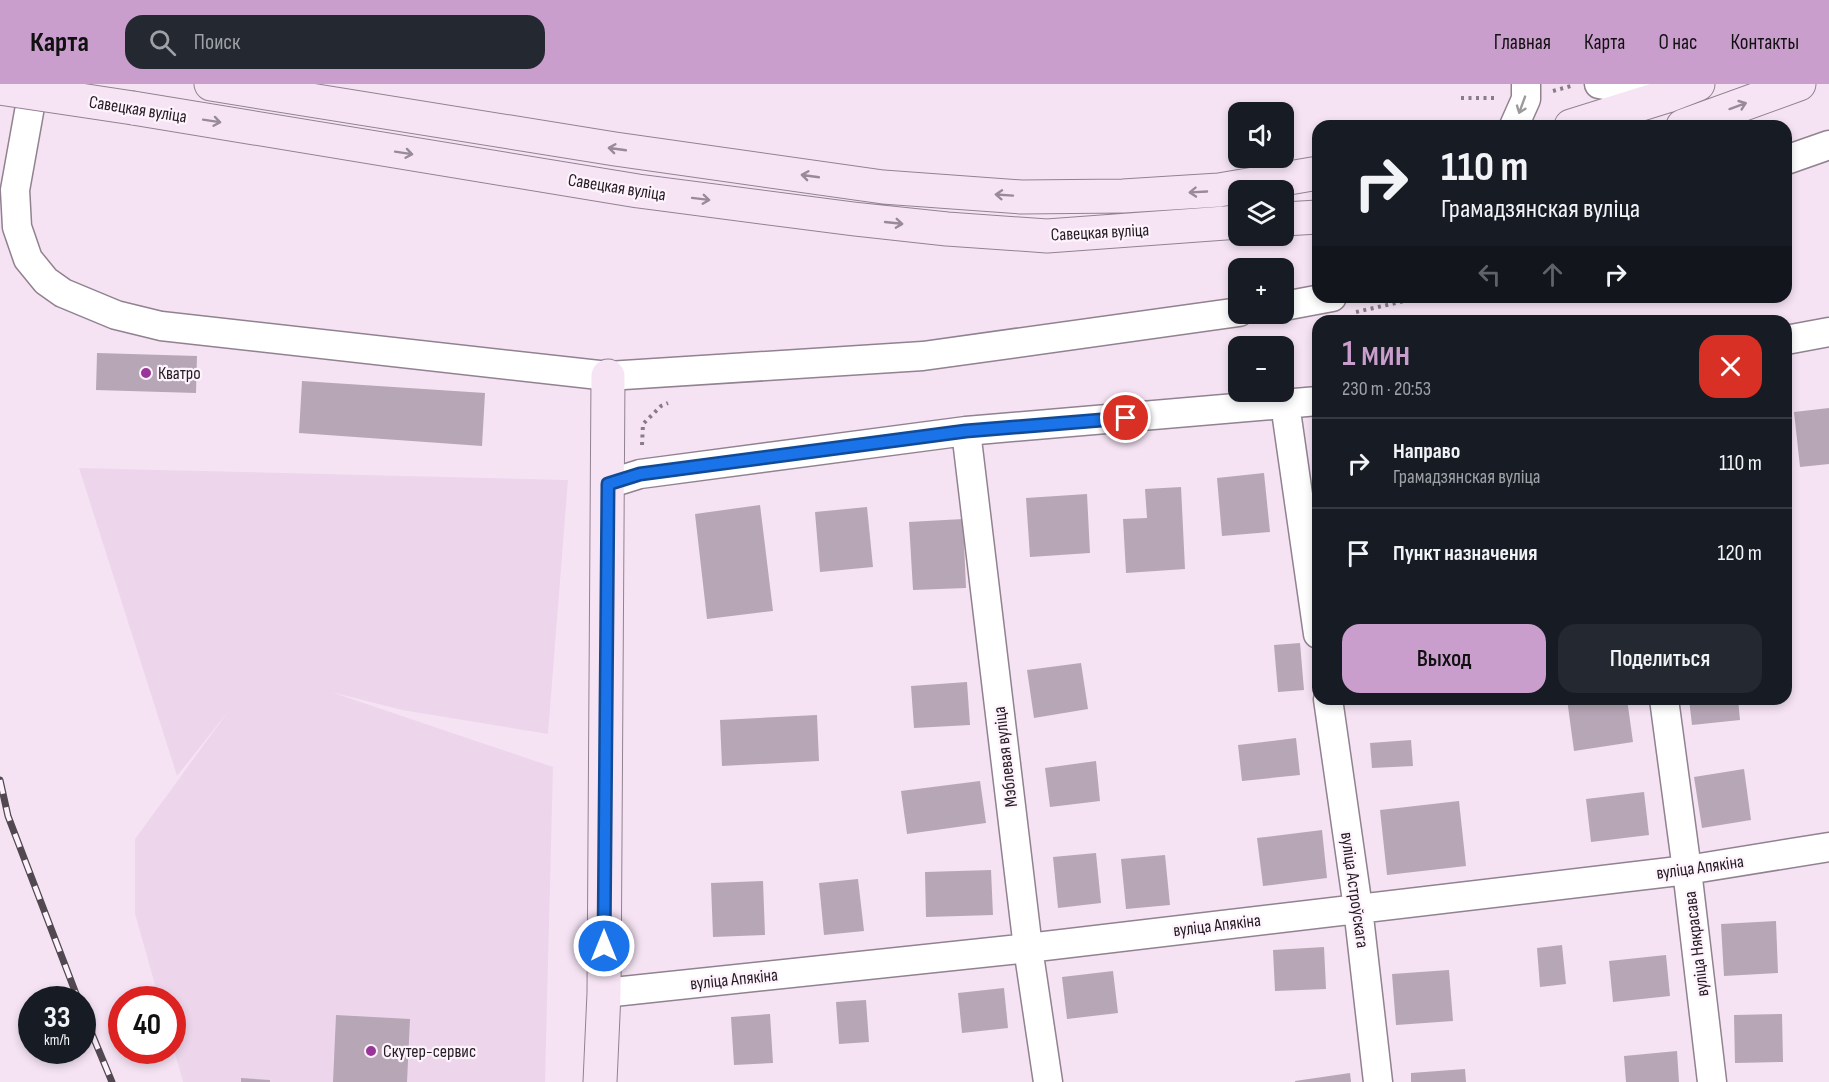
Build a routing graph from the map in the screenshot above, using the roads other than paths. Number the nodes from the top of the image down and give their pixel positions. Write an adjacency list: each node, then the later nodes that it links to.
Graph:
1 (34, 84): 23 (street)
2 (211, 84): 14 (street, Савецкая вуліца, one-way to 2)
3 (1526, 84): 9 (street, one-way to 9)
4 (1599, 84): 8 (street)
5 (1698, 84): 8 (street)
6 (1798, 84): 11 (street, one-way to 6)
7 (0, 88): 17 (street, Савецкая вуліца, one-way to 17, bridge)
8 (1667, 96): 10 (street)
9 (1517, 120)
10 (1590, 120)
11 (1699, 120)
12 (1829, 145): 13 (street)
13 (1792, 158)
14 (1312, 175)
15 (1312, 217): 16 (street)
16 (1294, 218)
17 (1228, 223)
18 (1312, 301): 19 (street)
19 (1294, 304)
20 (1228, 314): 23 (street)
21 (1829, 332): 22 (street)
22 (1792, 338)
23 (608, 376): 27 (street)
24 (1312, 402): 25 (street)
25 (1285, 404): 26 (street); 28 (street)
26 (966, 431): 27 (street); 34 (street, Мэблевая вуліца)
27 (608, 484): 35 (street)
28 (1312, 592)
29 (1329, 705): 33 (street, вуліца Астроўскага)
30 (1665, 705): 32 (street, вуліца Някрасава)
31 (1829, 847): 32 (street, вуліца Апякіна)
32 (1687, 870): 33 (street, вуліца Апякіна); 39 (street, вуліца Някрасава)
33 (1358, 908): 34 (street, вуліца Апякіна); 38 (street, вуліца Астроўскага)
34 (1028, 948): 35 (street, вуліца Апякіна); 37 (street, Мэблевая вуліца)
35 (604, 993): 36 (street)
36 (600, 1082)
37 (1048, 1082)
38 (1378, 1082)
39 (1712, 1082)

